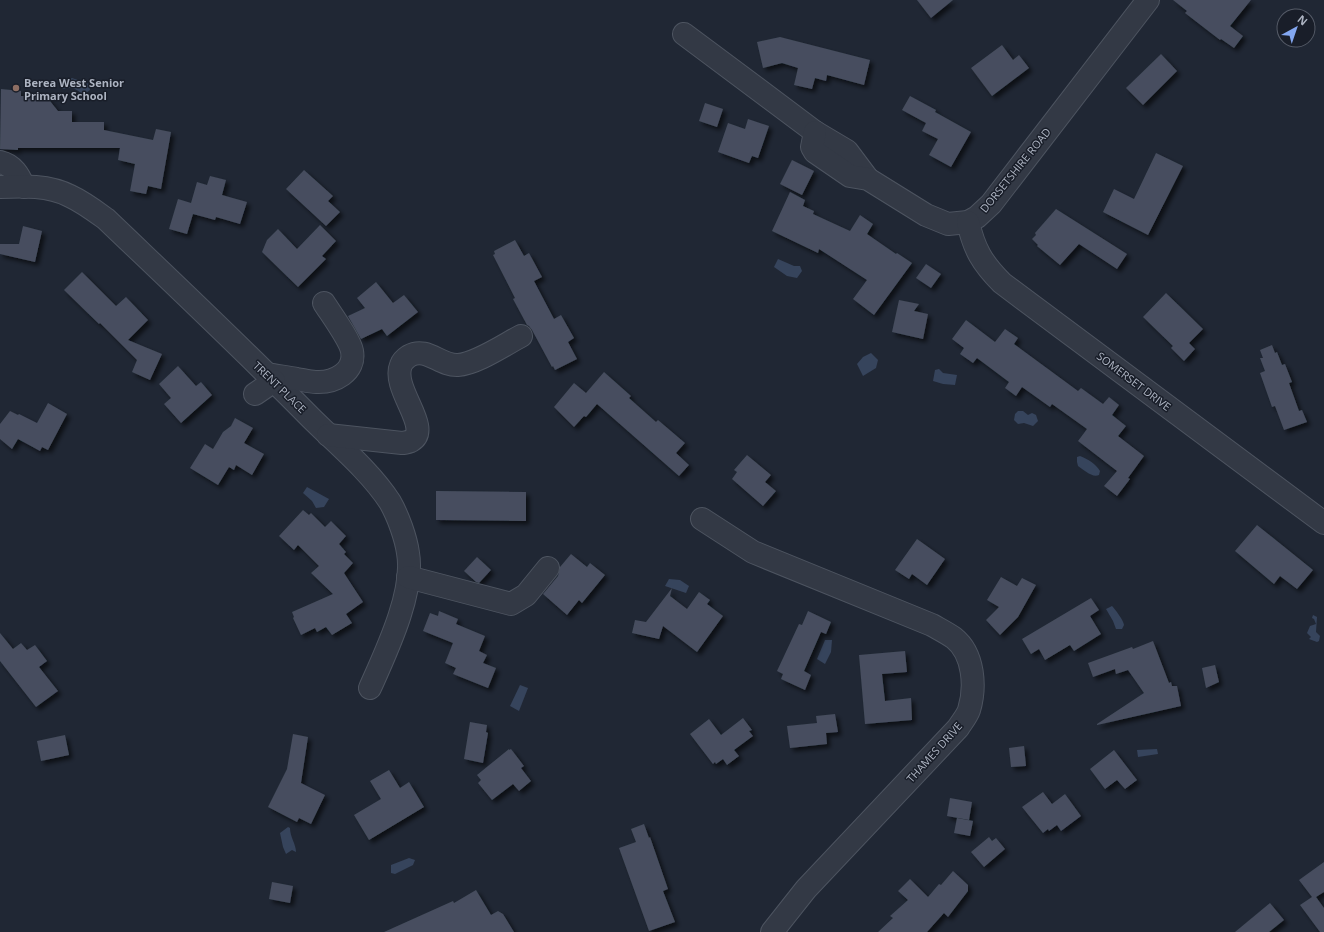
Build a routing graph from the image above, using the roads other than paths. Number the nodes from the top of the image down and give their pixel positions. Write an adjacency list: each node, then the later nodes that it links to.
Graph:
1 (1148, 0): 6 (street, DORSETSHIRE ROAD)
2 (684, 34): 6 (street)
3 (0, 162): 5 (street)
4 (0, 187): 5 (street, TRENT PLACE)
5 (24, 187): 9 (street, TRENT PLACE)
6 (968, 222): 13 (street, SOMERSET DRIVE)
7 (324, 303): 9 (street)
8 (521, 336): 11 (street)
9 (270, 378): 10 (street); 11 (street, TRENT PLACE)
10 (255, 394)
11 (328, 435): 15 (street, TRENT PLACE)
12 (702, 519): 17 (street, THAMES DRIVE)
13 (1324, 523)
14 (548, 568): 15 (street)
15 (408, 577): 16 (street, TRENT PLACE)
16 (370, 688)
17 (772, 932)

